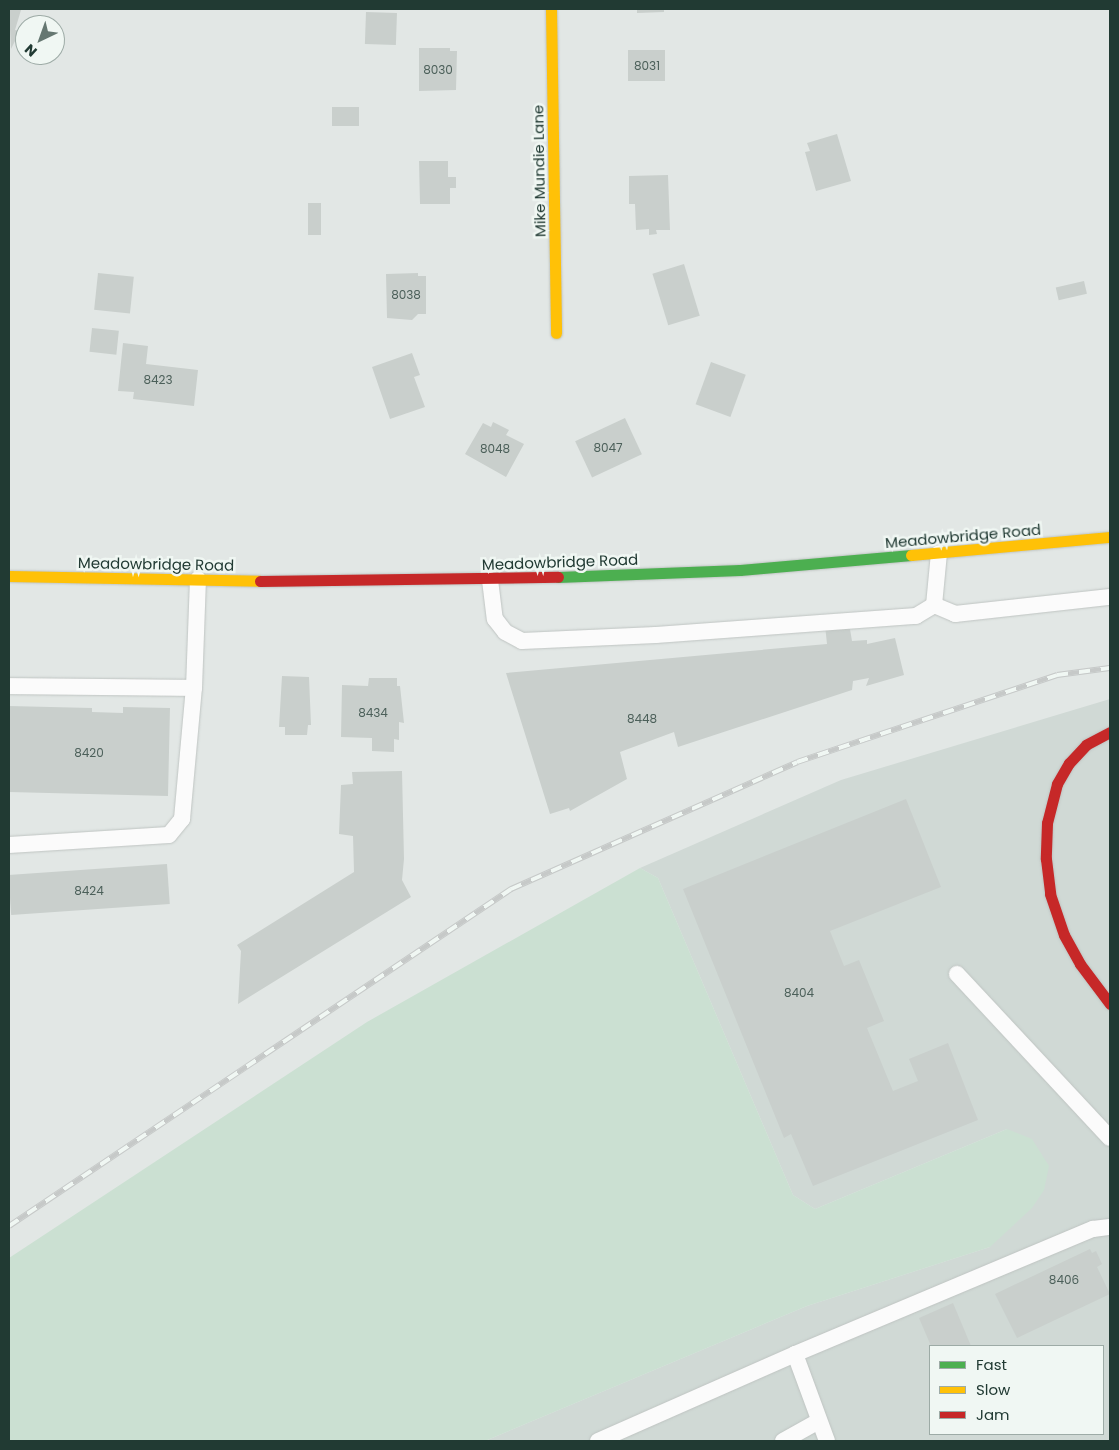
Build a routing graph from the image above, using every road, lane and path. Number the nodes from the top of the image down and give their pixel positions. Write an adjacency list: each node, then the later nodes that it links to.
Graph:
1 (551, 9): 2 (main road, Mike Mundie Lane)
2 (556, 333)
3 (1110, 537): 4 (main road, Meadowbridge Road)
4 (939, 553): 7 (main road, Meadowbridge Road); 9 (lane)
5 (9, 576): 6 (main road, Meadowbridge Road)
6 (198, 580): 7 (main road, Meadowbridge Road); 11 (lane)
7 (490, 580): 9 (lane)
8 (1110, 597): 9 (lane)
9 (934, 606)
10 (9, 686): 11 (lane)
11 (194, 688): 13 (lane)
12 (1110, 732): 15 (main road)
13 (9, 845)
14 (957, 974): 16 (lane)
15 (1110, 1004)
16 (1110, 1138)
17 (1110, 1227): 18 (lane)
18 (795, 1354): 19 (lane); 20 (lane)
19 (819, 1421): 21 (lane); 22 (lane)
20 (598, 1441)
21 (783, 1441)
22 (827, 1441)

